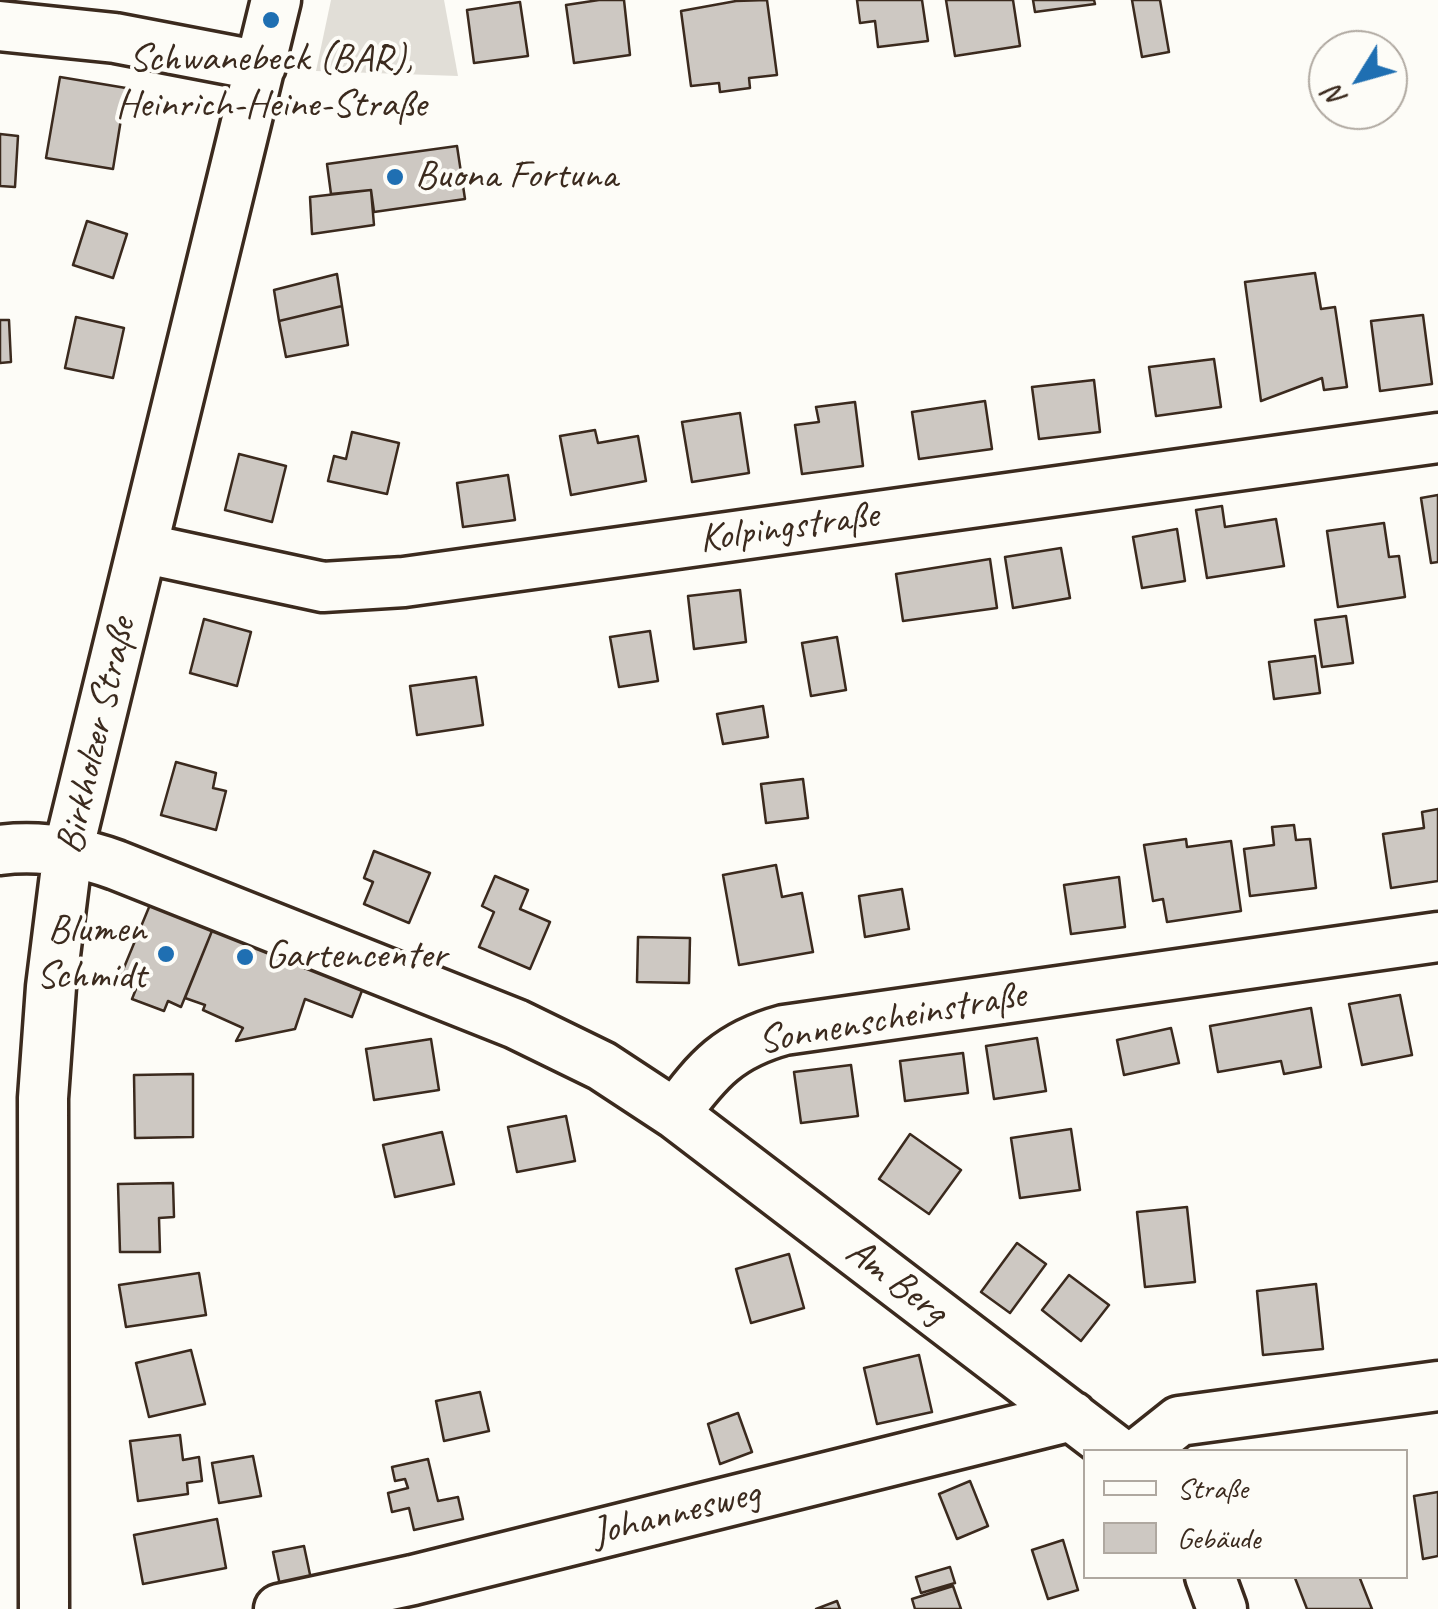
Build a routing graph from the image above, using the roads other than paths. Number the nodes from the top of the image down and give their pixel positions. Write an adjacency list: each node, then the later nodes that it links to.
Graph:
1 (276, 0): 3 (street, Birkholzer Straße)
2 (0, 26): 3 (street)
3 (261, 66): 5 (street, Birkholzer Straße)
4 (1438, 438): 5 (street, Kolpingstraße)
5 (142, 548): 7 (street, Birkholzer Straße)
6 (0, 850): 7 (street)
7 (68, 851): 9 (street); 14 (street, Birkholzer Straße)
8 (1438, 936): 9 (street, Sonnenscheinstraße)
9 (675, 1114): 11 (street, Am Berg)
10 (1438, 1386): 13 (street)
11 (1072, 1416): 12 (street, Am Berg); 15 (street, Johannesweg)
12 (1114, 1449)
13 (1144, 1449)
14 (44, 1609)
15 (279, 1609)

